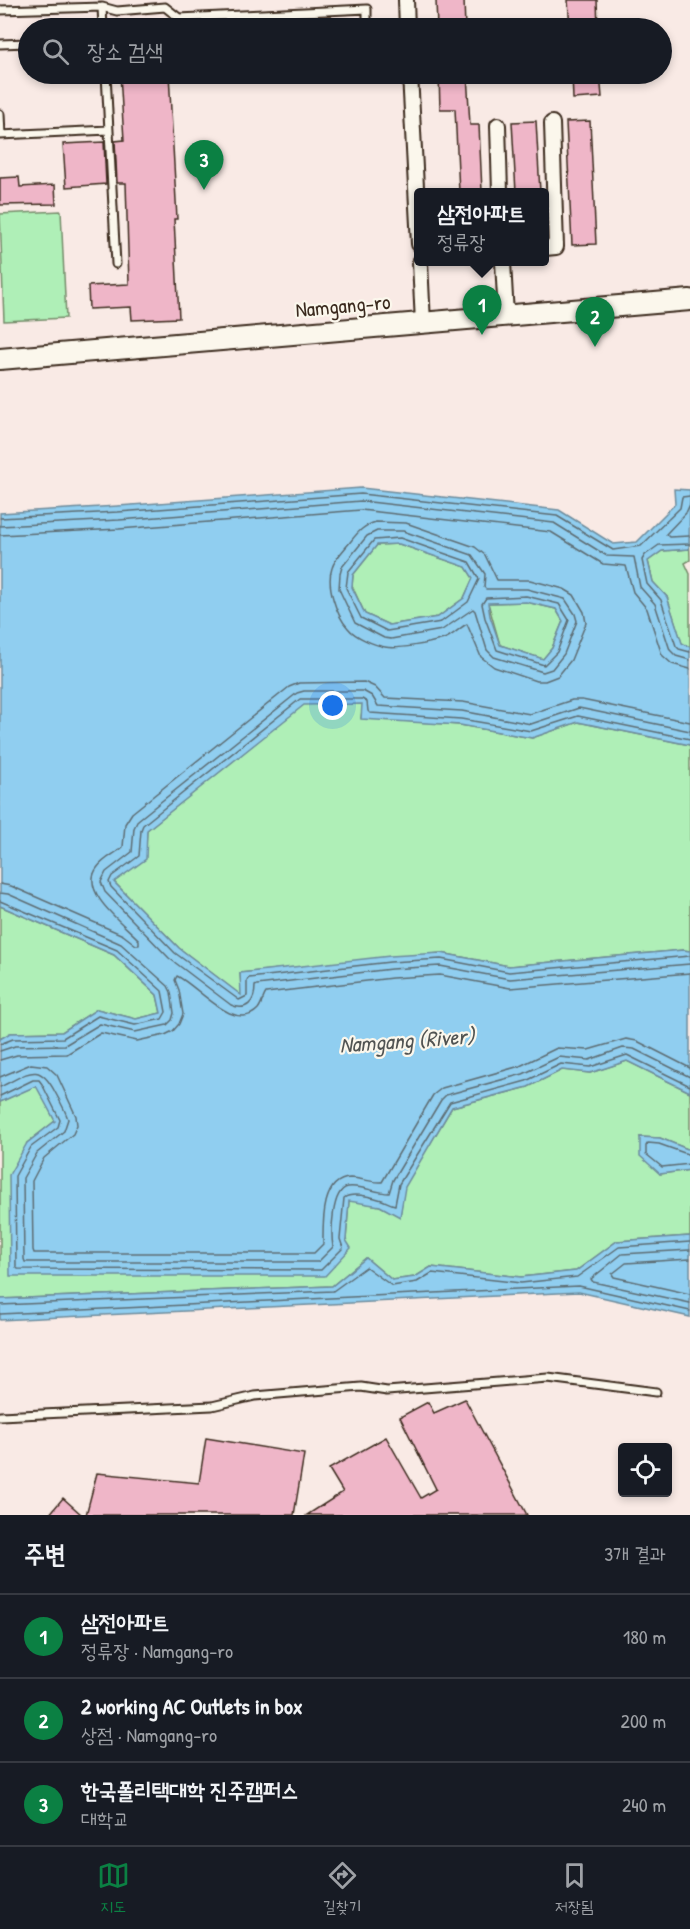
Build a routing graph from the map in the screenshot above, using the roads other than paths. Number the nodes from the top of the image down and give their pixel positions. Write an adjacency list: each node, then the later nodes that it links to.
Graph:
1 (406, 0): 8 (street)
2 (102, 7): 3 (lane); 4 (lane); 6 (lane)
3 (0, 10)
4 (103, 18)
5 (179, 18): 7 (lane)
6 (179, 18)
7 (368, 18)
8 (407, 18)
9 (18, 43): 10 (lane)
10 (0, 44)
11 (107, 84): 16 (lane)
12 (411, 84): 18 (street)
13 (0, 114): 17 (lane)
14 (552, 123): 20 (street)
15 (498, 125): 19 (street)
16 (109, 130): 17 (lane); 21 (lane)
17 (0, 135)
18 (416, 188)
19 (500, 188)
20 (549, 248)
21 (117, 264)
22 (420, 266): 26 (street)
23 (503, 266): 25 (street)
24 (690, 300): 25 (street, Namgang-ro)
25 (506, 316): 26 (street, Namgang-ro)
26 (423, 323): 27 (street, Namgang-ro)
27 (0, 358)
28 (656, 1392): 29 (lane)
29 (0, 1416)

